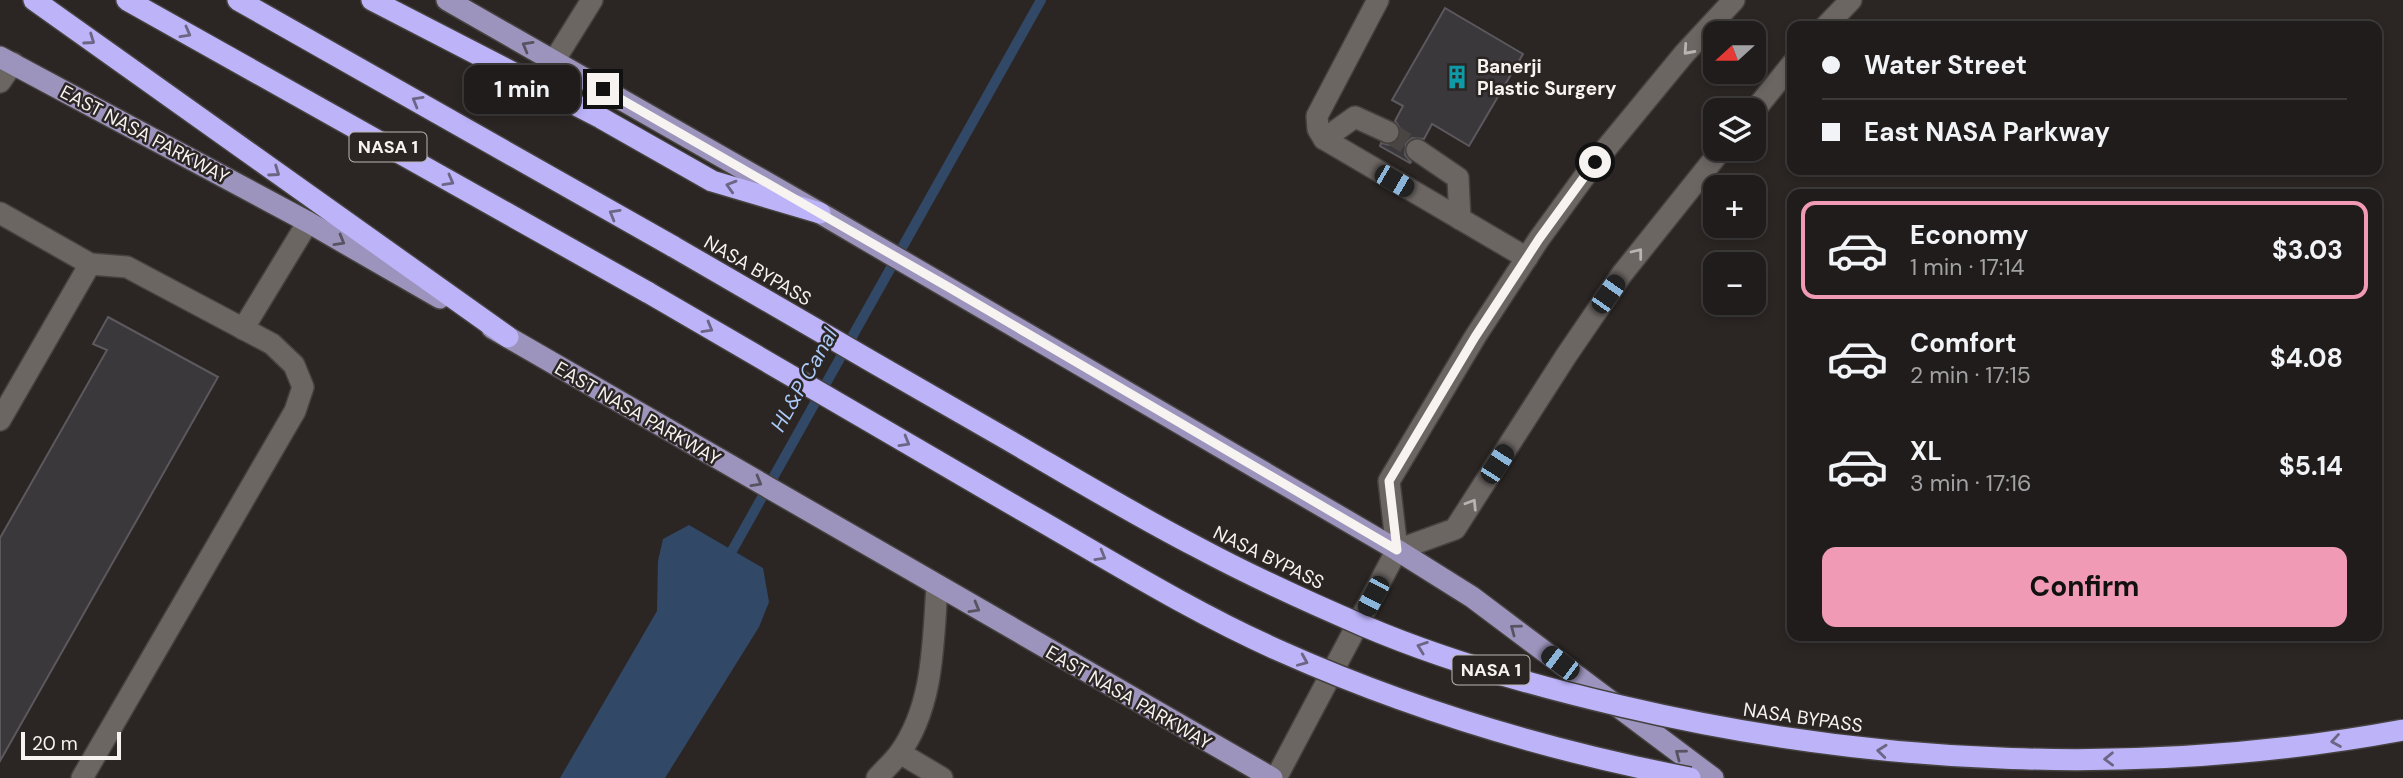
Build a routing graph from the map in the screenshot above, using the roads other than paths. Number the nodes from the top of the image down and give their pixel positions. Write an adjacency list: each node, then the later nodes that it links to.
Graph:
1 (34, 0): 27 (highway, one-way to 27)
2 (127, 0): 37 (highway, NASA 1, one-way to 37, bridge)
3 (238, 0): 31 (highway, NASA BYPASS / NASA 1, one-way to 3, bridge)
4 (372, 0): 20 (highway, one-way to 4)
5 (447, 0): 12 (main road, one-way to 5)
6 (592, 0): 12 (street)
7 (1378, 0): 17 (street)
8 (1734, 0): 24 (street, one-way to 24)
9 (1851, 0): 10 (street)
10 (1831, 21)
11 (6, 60): 14 (street); 23 (main road, EAST NASA PARKWAY)
12 (554, 61): 20 (main road)
13 (1787, 70): 15 (street)
14 (0, 82)
15 (1765, 98)
16 (1388, 132): 17 (street)
17 (1324, 139): 22 (street)
18 (1417, 150): 22 (street)
19 (1712, 161): 29 (street, one-way to 19)
20 (820, 213): 29 (main road)
21 (2, 218): 25 (street)
22 (1460, 219): 24 (street)
23 (308, 222): 26 (street); 27 (main road, EAST NASA PARKWAY, one-way to 27)
24 (1527, 258): 29 (street)
25 (90, 264): 26 (street); 28 (street)
26 (243, 329): 33 (street)
27 (508, 337): 30 (main road, EAST NASA PARKWAY, one-way to 30)
28 (0, 420)
29 (1397, 550): 36 (street); 38 (main road, one-way to 29)
30 (937, 586): 32 (street); 36 (main road, EAST NASA PARKWAY, one-way to 36)
31 (2403, 730)
32 (900, 753): 34 (street); 35 (street)
33 (82, 778)
34 (877, 778)
35 (942, 778)
36 (1274, 778)
37 (1690, 778)
38 (1713, 778)

